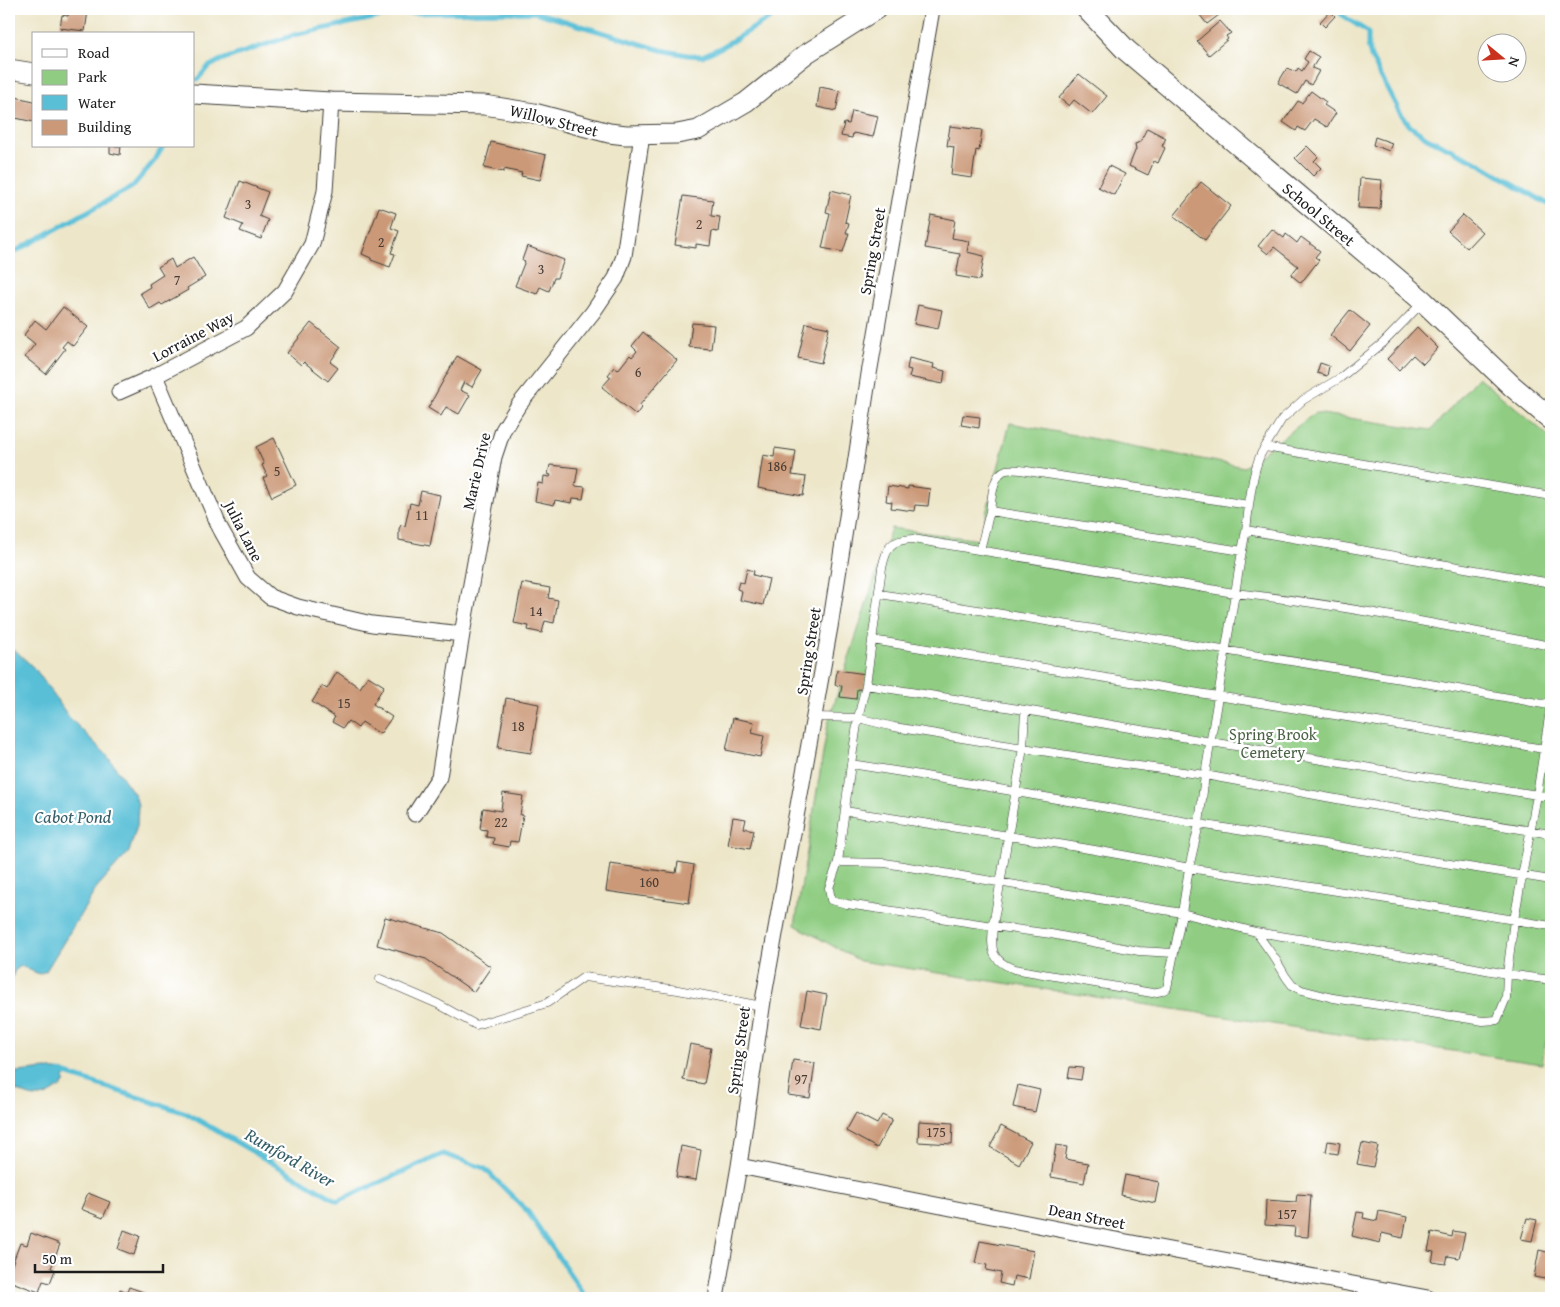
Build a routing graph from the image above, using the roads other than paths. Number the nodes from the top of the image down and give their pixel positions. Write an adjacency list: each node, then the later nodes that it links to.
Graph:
1 (877, 9): 8 (street, Willow Street)
2 (932, 9): 31 (street, Spring Street)
3 (1087, 9): 9 (main road, School Street)
4 (9, 70): 5 (street)
5 (32, 73)
6 (195, 94): 7 (street, Willow Street)
7 (331, 102): 8 (street, Willow Street); 10 (street, Lorraine Way)
8 (642, 135): 23 (street, Marie Drive)
9 (1423, 301): 12 (main road, School Street); 13 (lane)
10 (155, 376): 11 (street, Lorraine Way); 23 (street, Julia Lane)
11 (119, 392)
12 (1551, 419)
13 (1265, 447): 14 (lane); 15 (lane)
14 (1551, 496)
15 (1249, 506): 16 (lane); 17 (lane)
16 (990, 510): 18 (lane); 19 (lane)
17 (1246, 530): 19 (lane); 20 (lane)
18 (980, 550): 21 (lane); 22 (lane)
19 (1242, 551): 21 (lane)
20 (1551, 583)
21 (1234, 593): 25 (lane); 26 (lane)
22 (880, 594): 24 (lane); 26 (lane)
23 (462, 634): 42 (street, Marie Drive)
24 (872, 640): 27 (lane); 28 (lane)
25 (1551, 646)
26 (1225, 651): 28 (lane); 29 (lane)
27 (866, 685): 30 (lane); 32 (lane)
28 (1218, 696): 33 (lane); 35 (lane)
29 (1551, 703): 35 (lane)
30 (1025, 710): 33 (lane); 34 (lane)
31 (815, 717): 32 (lane); 61 (street, Spring Street)
32 (858, 718): 34 (lane); 36 (lane)
33 (1211, 742): 37 (lane); 39 (lane)
34 (1023, 748): 37 (lane); 38 (lane)
35 (1548, 749): 39 (lane)
36 (851, 764): 38 (lane); 41 (lane)
37 (1205, 775): 43 (lane); 44 (lane)
38 (1015, 792): 43 (lane); 46 (lane)
39 (1537, 795): 40 (lane); 44 (lane)
40 (1551, 797)
41 (844, 811): 46 (lane); 47 (lane)
42 (415, 814)
43 (1199, 824): 48 (lane); 49 (lane)
44 (1532, 830): 45 (lane); 49 (lane)
45 (1551, 834)
46 (1008, 836): 48 (lane); 51 (lane)
47 (838, 862): 51 (lane); 54 (lane)
48 (1189, 868): 52 (lane); 53 (lane)
49 (1523, 876): 50 (lane); 53 (lane)
50 (1551, 880)
51 (1000, 882): 52 (lane); 54 (lane)
52 (1182, 913): 56 (lane); 57 (lane)
53 (1514, 920): 55 (lane); 58 (lane)
54 (992, 926): 57 (lane); 57 (lane)
55 (1551, 926)
56 (1256, 932): 58 (lane); 58 (lane)
57 (1174, 953)
58 (1506, 974): 60 (lane)
59 (380, 979): 61 (lane)
60 (1551, 980)
61 (762, 1006): 62 (street, Spring Street)
62 (739, 1166): 63 (street, Spring Street); 64 (street, Dean Street)
63 (716, 1298)
64 (1428, 1298)

